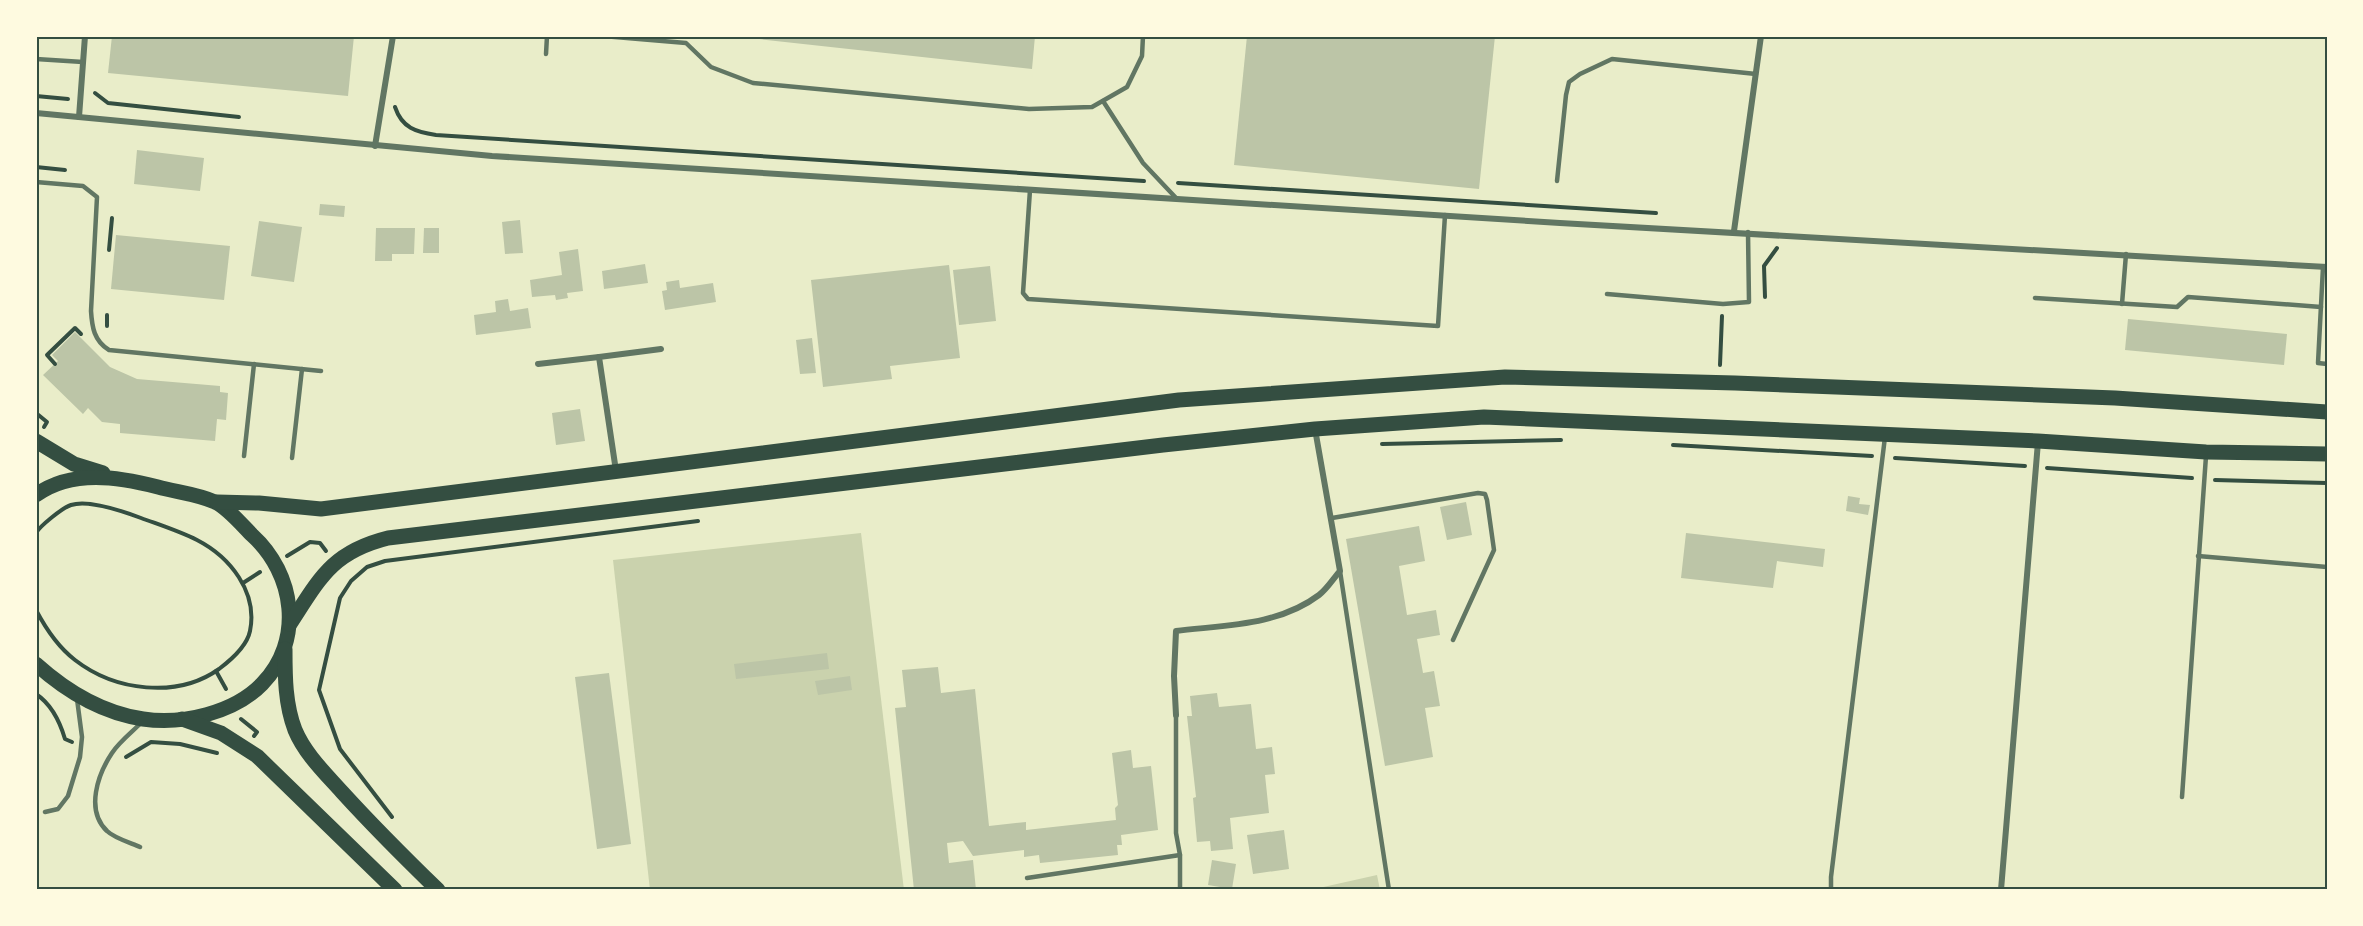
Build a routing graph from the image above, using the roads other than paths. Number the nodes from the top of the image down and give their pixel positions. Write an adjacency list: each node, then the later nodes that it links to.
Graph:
1 (85, 36): 9 (street)
2 (393, 36): 14 (street)
3 (547, 36): 7 (lane)
4 (603, 36): 11 (lane)
5 (1143, 36): 11 (lane)
6 (1761, 36): 10 (street)
7 (546, 54)
8 (36, 59): 9 (lane)
9 (83, 63): 13 (street)
10 (1756, 74): 15 (lane); 20 (street)
11 (1103, 101): 18 (lane)
12 (36, 113): 13 (street)
13 (79, 117): 14 (street)
14 (375, 146): 17 (street)
15 (1557, 181)
16 (36, 182): 30 (lane)
17 (1030, 190): 18 (street); 19 (lane)
18 (1177, 199): 19 (street)
19 (1445, 215): 20 (street)
20 (1734, 231): 21 (street)
21 (1748, 232): 22 (street); 24 (lane)
22 (2126, 254): 23 (street); 26 (lane)
23 (2325, 267): 27 (lane)
24 (1606, 294)
25 (2035, 298): 26 (lane)
26 (2122, 304): 27 (lane)
27 (2321, 307): 32 (lane)
28 (661, 349): 29 (street)
29 (599, 357): 31 (street); 44 (street)
30 (254, 364): 33 (lane); 42 (lane)
31 (538, 364)
32 (2327, 364)
33 (302, 369): 34 (lane); 43 (lane)
34 (321, 371)
35 (2327, 412): 44 (main road)
36 (1315, 429): 37 (main road); 48 (street); 52 (main road)
37 (1885, 436): 39 (main road); 69 (lane)
38 (36, 441): 45 (main road)
39 (2038, 441): 40 (main road); 70 (street)
40 (2206, 452): 41 (main road); 49 (lane)
41 (2327, 454)
42 (244, 456)
43 (292, 458)
44 (616, 472): 47 (main road)
45 (113, 476): 46 (main road); 47 (main road)
46 (36, 495)
47 (217, 502): 52 (main road)
48 (1332, 518): 51 (street); 53 (lane)
49 (2198, 556): 50 (lane); 60 (lane)
50 (2327, 567)
51 (1340, 571): 57 (street); 68 (lane)
52 (290, 624): 54 (main road)
53 (1453, 640)
54 (285, 649): 59 (main road); 66 (main road)
55 (36, 665): 56 (main road)
56 (77, 696): 58 (main road); 61 (lane)
57 (1176, 715): 63 (lane)
58 (146, 719): 59 (main road); 62 (lane)
59 (181, 719): 65 (main road)
60 (2182, 797)
61 (45, 812)
62 (140, 847)
63 (1180, 855): 64 (lane); 67 (lane)
64 (1027, 878)
65 (395, 890)
66 (438, 890)
67 (1180, 890)
68 (1389, 890)
69 (1831, 890)
70 (2001, 890)

